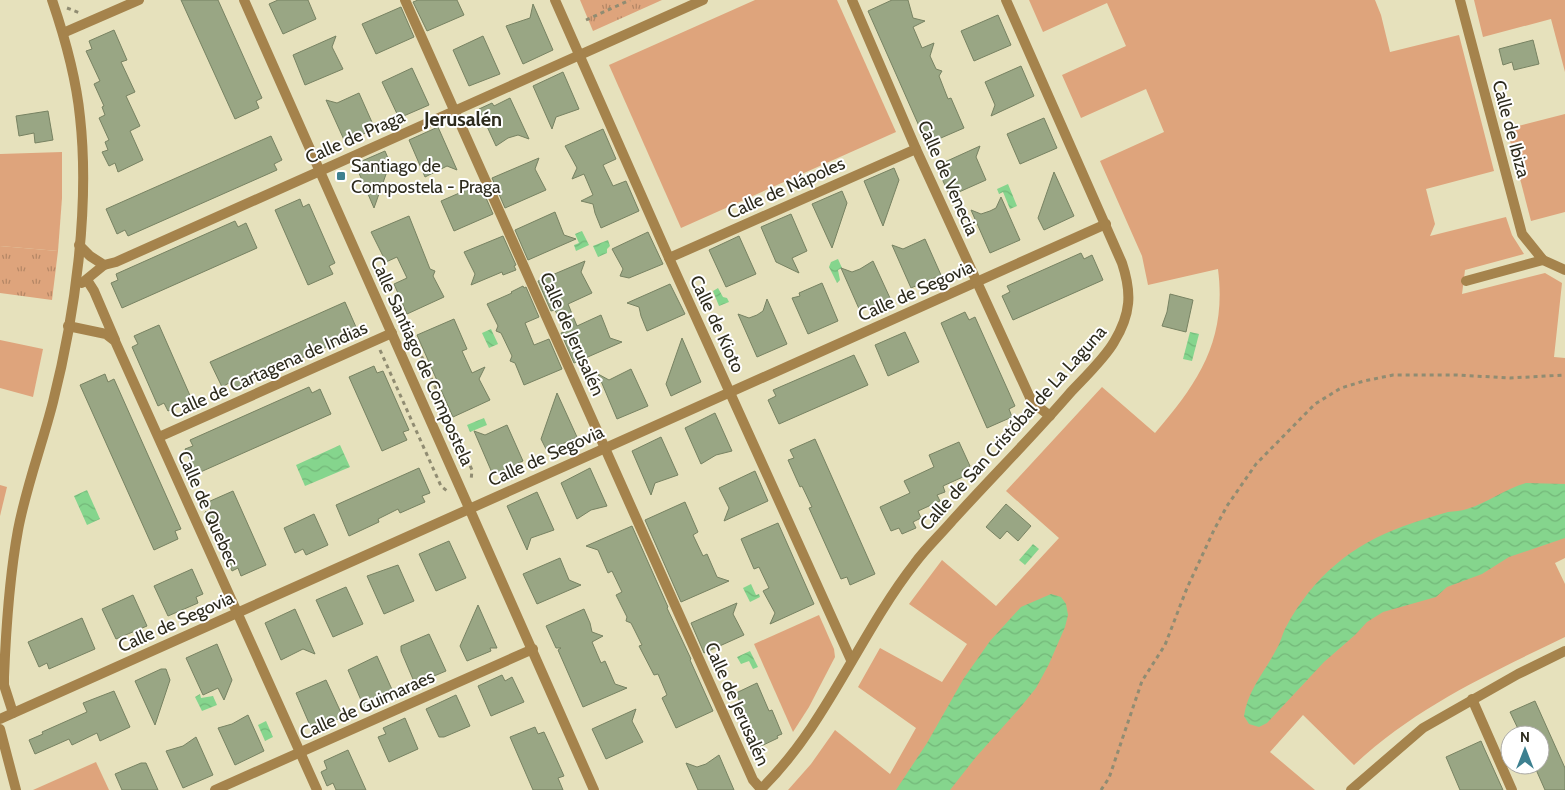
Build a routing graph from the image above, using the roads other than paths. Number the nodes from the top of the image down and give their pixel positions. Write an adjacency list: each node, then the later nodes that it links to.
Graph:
1 (52, 0): 10 (street)
2 (138, 0): 10 (street)
3 (244, 0): 14 (street, Calle Santiago de Compostela)
4 (405, 0): 12 (street, Calle de Jerusalén)
5 (555, 0): 11 (street, Calle de Kioto)
6 (703, 0): 11 (street, Calle de Praga)
7 (852, 0): 13 (street, Calle de Venecia)
8 (1006, 0): 15 (street, Calle de San Cristóbal de La Laguna)
9 (1460, 0): 18 (street, Calle de Ibiza)
10 (63, 33): 16 (street)
11 (580, 54): 12 (street, Calle de Praga); 17 (street, Calle de Kioto)
12 (454, 111): 14 (street, Calle de Praga); 31 (street, Calle de Jerusalén)
13 (916, 148): 17 (street, Calle de Nápoles); 22 (street, Calle de Venecia)
14 (319, 171): 19 (street, Calle de Praga); 26 (street, Calle Santiago de Compostela)
15 (1106, 224): 22 (street, Calle de Segovia); 29 (street, Calle de San Cristóbal de La Laguna)
16 (79, 245): 19 (street); 24 (street)
17 (669, 258): 28 (street, Calle de Kioto)
18 (1543, 260): 20 (street, Calle de Ibiza); 23 (street)
19 (104, 265): 21 (street)
20 (1565, 270)
21 (87, 280): 24 (street); 27 (street, Calle de Quebec)
22 (977, 281): 28 (street, Calle de Segovia); 29 (street, Calle de Venecia)
23 (1466, 281)
24 (74, 288): 25 (street)
25 (68, 326): 27 (street); 38 (street)
26 (392, 333): 30 (street, Calle de Cartagena de Indias); 32 (street, Calle Santiago de Compostela)
27 (115, 341): 30 (street, Calle de Quebec)
28 (731, 392): 31 (street, Calle de Segovia); 36 (street, Calle de Kioto)
29 (1050, 416): 36 (street, Calle de San Cristóbal de La Laguna)
30 (159, 437): 33 (street, Calle de Quebec)
31 (605, 448): 32 (street, Calle de Segovia); 47 (street, Calle de Jerusalén)
32 (470, 508): 33 (street, Calle de Segovia); 34 (street, Calle Santiago de Compostela)
33 (236, 613): 38 (street, Calle de Segovia); 41 (street, Calle de Quebec)
34 (533, 649): 41 (street, Calle de Guimaraes); 46 (street, Calle Santiago de Compostela)
35 (1565, 651): 37 (street)
36 (851, 660): 47 (street, Calle de San Cristóbal de La Laguna)
37 (1472, 699): 42 (street); 48 (street)
38 (13, 713): 39 (street, Calle de Segovia)
39 (0, 719)
40 (0, 729): 43 (street)
41 (300, 752): 44 (street, Calle de Guimaraes); 45 (street, Calle de Quebec)
42 (1354, 789)
43 (16, 790)
44 (215, 790)
45 (316, 790)
46 (594, 790)
47 (760, 790)
48 (1512, 790)

